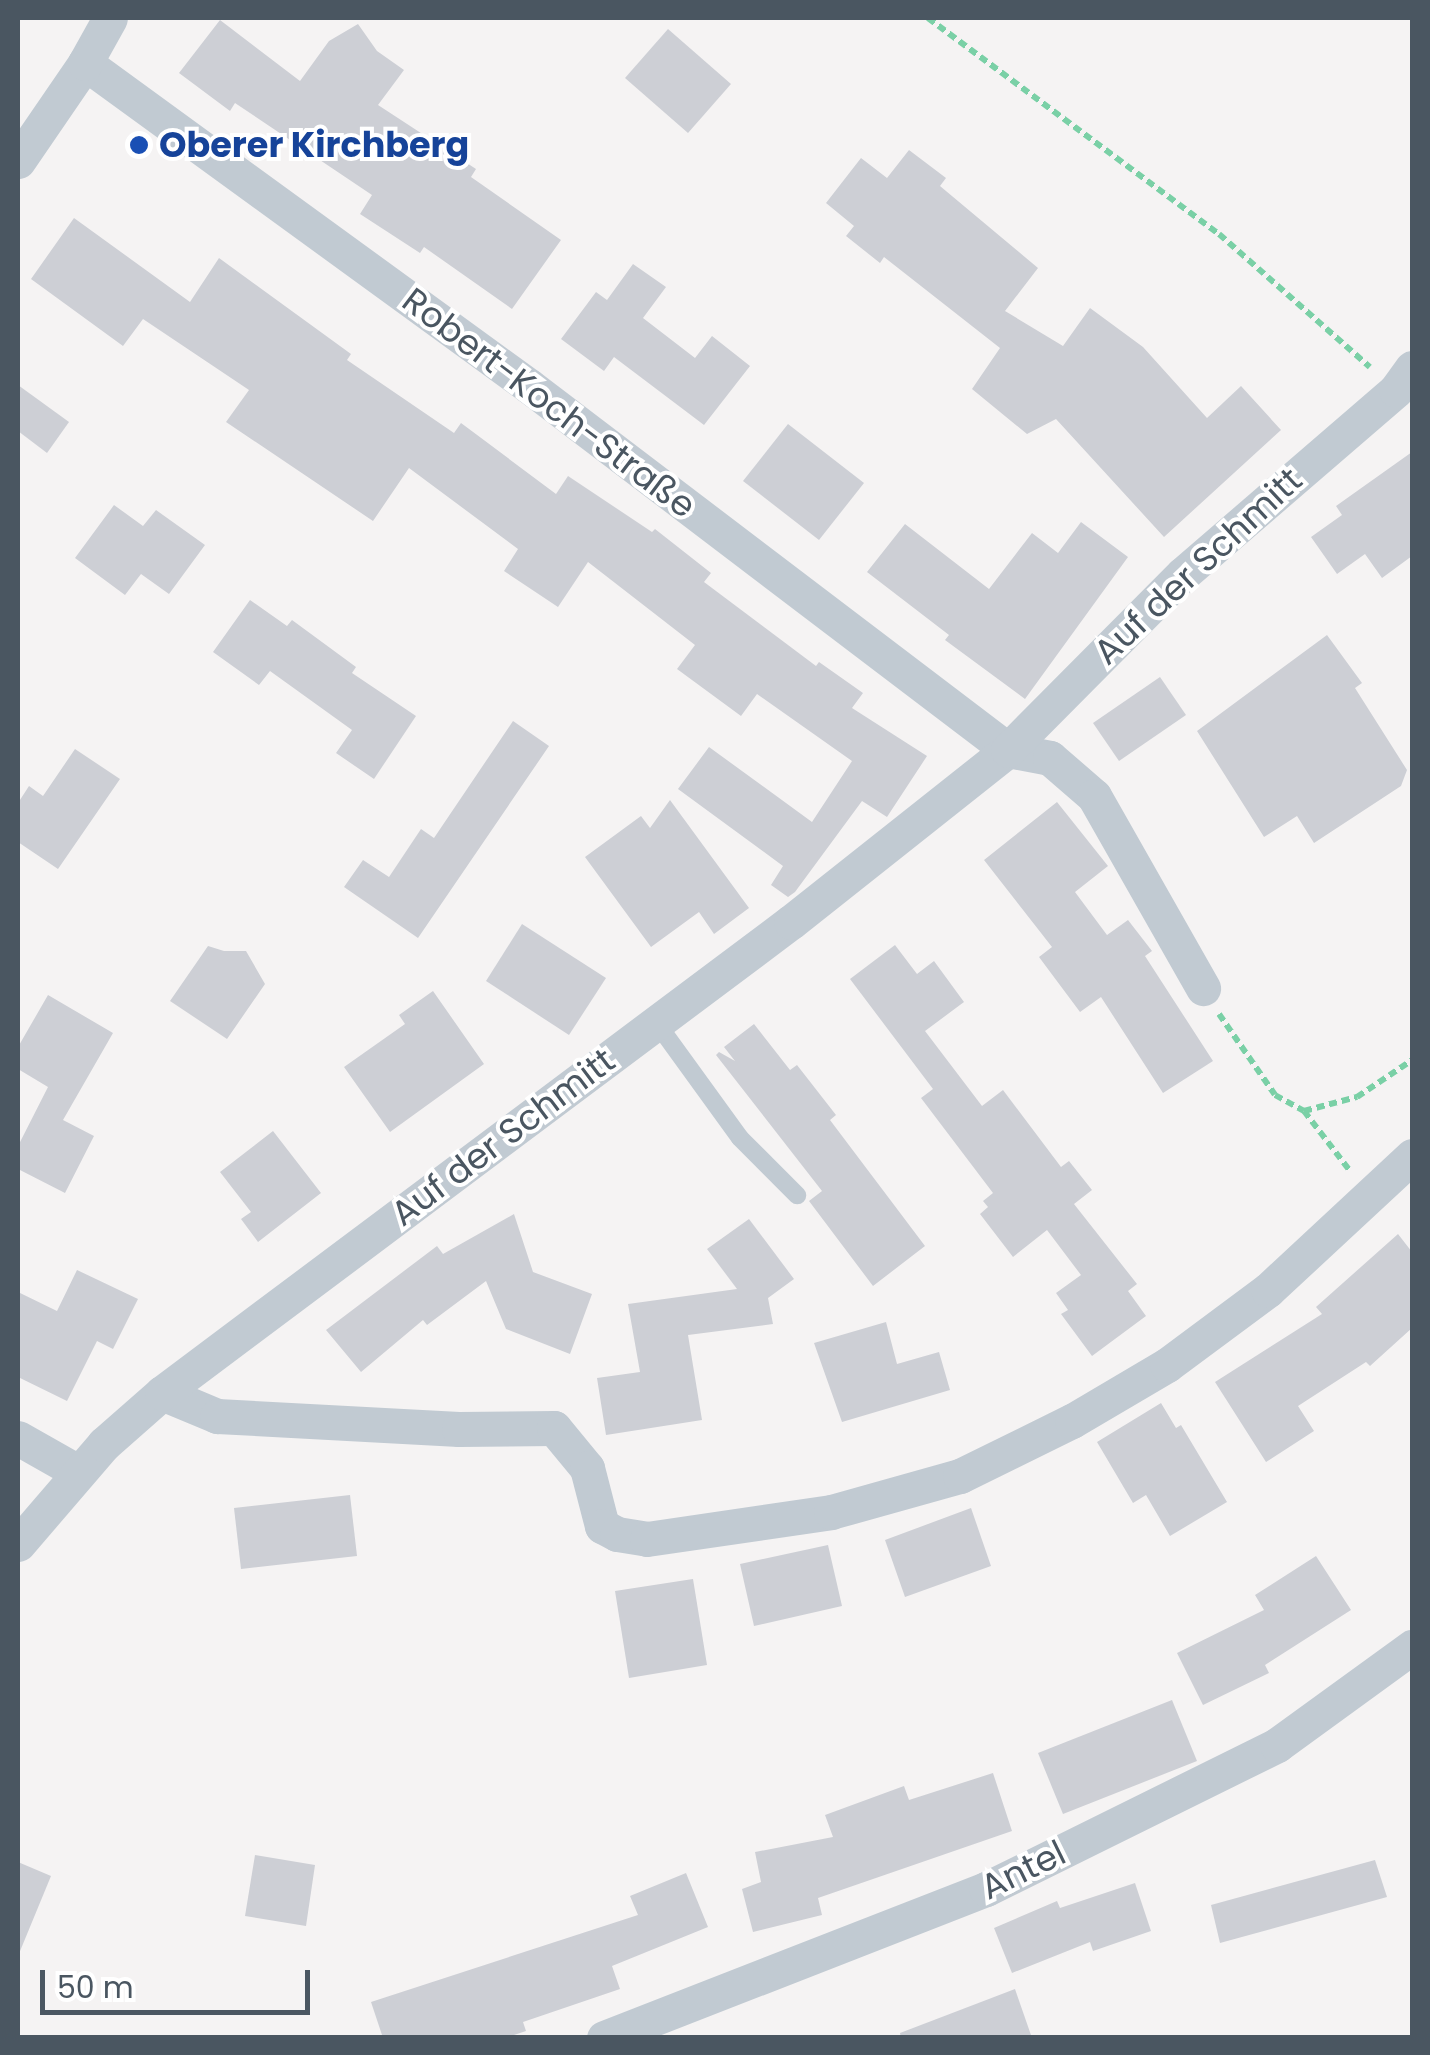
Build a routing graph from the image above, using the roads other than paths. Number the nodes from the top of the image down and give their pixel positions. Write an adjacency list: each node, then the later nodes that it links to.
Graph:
1 (110, 18): 2 (street)
2 (85, 63): 3 (street); 5 (street, Robert-Koch-Straße)
3 (18, 161)
4 (1404, 379): 5 (street, Auf der Schmitt)
5 (1008, 750): 6 (street); 7 (street, Auf der Schmitt)
6 (1203, 988)
7 (656, 1022): 9 (lane); 10 (street, Auf der Schmitt)
8 (1412, 1156): 10 (street)
9 (797, 1195)
10 (162, 1393): 12 (street, Auf der Schmitt)
11 (18, 1438): 12 (street)
12 (78, 1472): 13 (street, Auf der Schmitt)
13 (18, 1544)
14 (1412, 1647): 15 (street, Antel)
15 (604, 2038)

